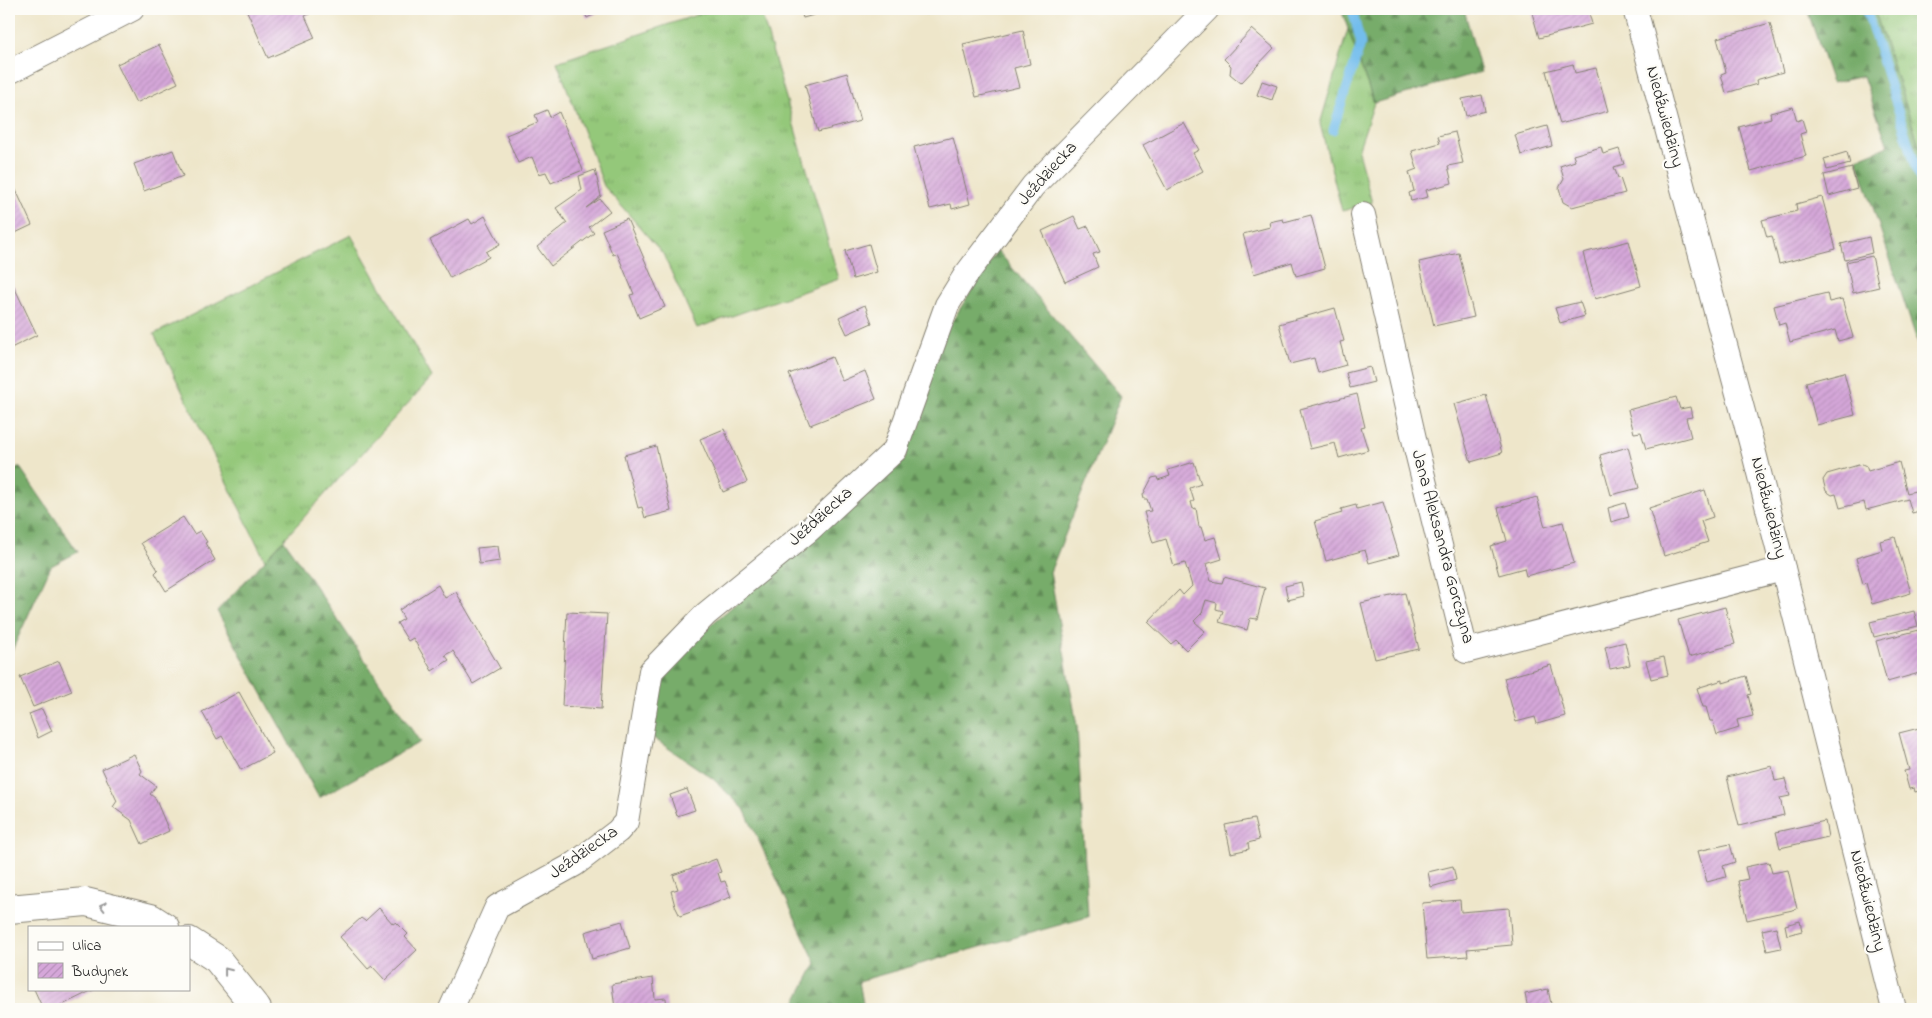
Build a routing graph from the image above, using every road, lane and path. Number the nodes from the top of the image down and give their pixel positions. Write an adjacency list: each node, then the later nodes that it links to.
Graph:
1 (132, 9): 4 (street)
2 (1208, 9): 11 (street, Jeździecka)
3 (1636, 9): 6 (street, Niedźwiedziny)
4 (9, 72)
5 (1363, 215): 6 (street, Jana Aleksandra Gorczyna)
6 (1783, 570): 12 (street, Niedźwiedziny)
7 (9, 909): 8 (street, one-way to 7)
8 (163, 926)
9 (190, 942): 10 (street, one-way to 9)
10 (257, 1009)
11 (450, 1009)
12 (1894, 1009)

